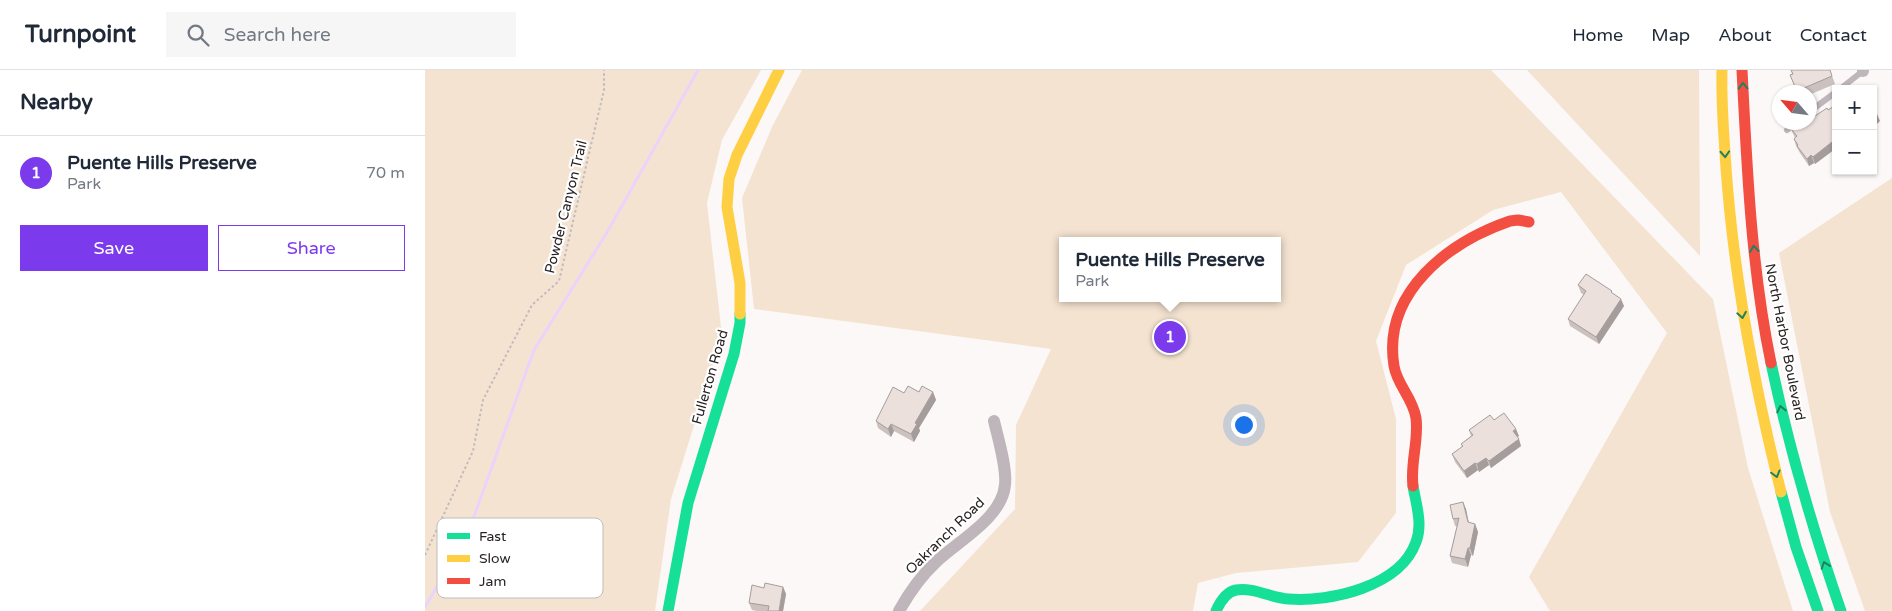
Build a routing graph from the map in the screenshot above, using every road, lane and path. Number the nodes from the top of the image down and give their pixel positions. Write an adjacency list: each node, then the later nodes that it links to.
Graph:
1 (604, 70): 11 (path, Powder Canyon Trail)
2 (779, 70): 14 (street, Fullerton Road)
3 (1722, 70): 17 (street, one-way to 17)
4 (1742, 70): 18 (street, North Harbor Boulevard, one-way to 4)
5 (1863, 71): 6 (lane)
6 (1845, 85)
7 (1832, 95): 8 (lane)
8 (1817, 106)
9 (1529, 222): 16 (street)
10 (995, 421): 15 (street, Oakranch Road)
11 (442, 518)
12 (437, 529): 13 (path, Powder Canyon Trail)
13 (425, 555)
14 (668, 611)
15 (899, 611)
16 (1216, 611)
17 (1818, 611)
18 (1841, 611)

